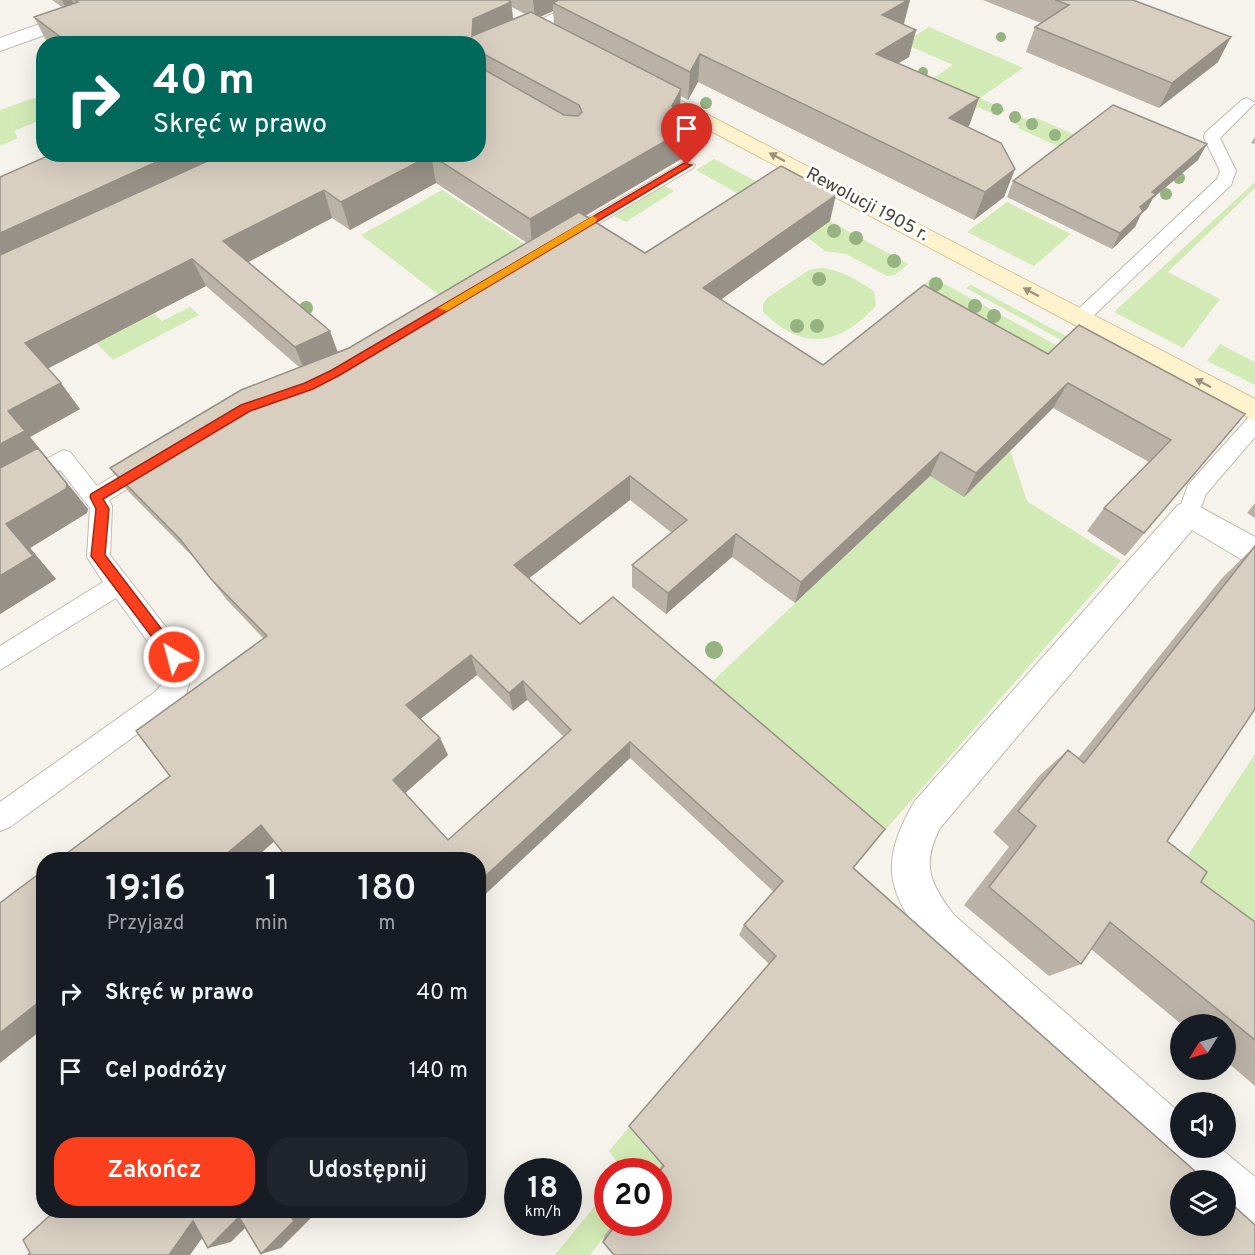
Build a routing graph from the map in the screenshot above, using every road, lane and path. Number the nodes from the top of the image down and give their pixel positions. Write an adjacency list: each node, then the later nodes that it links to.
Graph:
1 (124, 0): 5 (street)
2 (598, 0): 3 (street)
3 (526, 25): 4 (street); 6 (street)
4 (560, 43)
5 (0, 45)
6 (486, 51)
7 (622, 76): 11 (street, Rewolucji 1905 r., one-way to 7)
8 (1247, 103): 11 (lane)
9 (687, 165): 10 (lane)
10 (553, 243)
11 (1080, 318): 12 (street, Rewolucji 1905 r., one-way to 11)
12 (1255, 411)
13 (1255, 423): 17 (lane)
14 (165, 455): 16 (lane)
15 (0, 495): 16 (lane)
16 (96, 497): 19 (lane)
17 (1189, 513): 18 (street); 22 (street)
18 (1255, 552)
19 (119, 584): 20 (lane); 21 (lane)
20 (0, 659)
21 (0, 818)
22 (1170, 1133)
23 (1198, 1158): 24 (street)
24 (1212, 1170)
25 (1236, 1191): 26 (street)
26 (1255, 1208)

